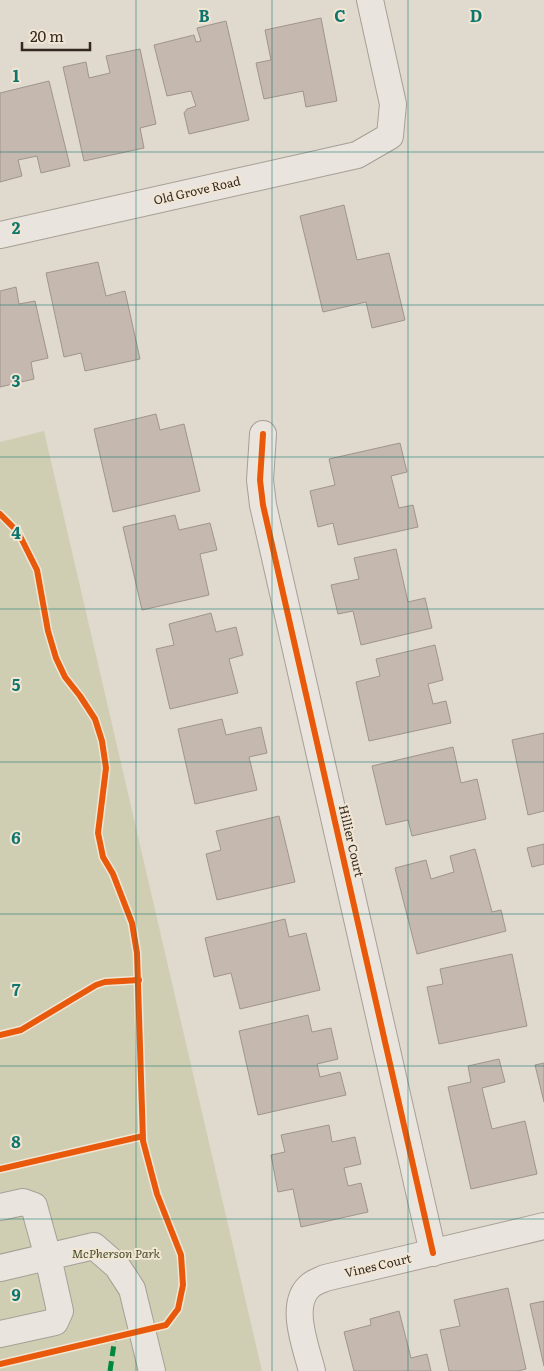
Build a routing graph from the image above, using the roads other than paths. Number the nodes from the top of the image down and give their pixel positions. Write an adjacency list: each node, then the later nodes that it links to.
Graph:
1 (370, 0): 2 (street, Old Grove Road)
2 (0, 235)
3 (263, 434): 6 (street, Hillier Court)
4 (0, 1207): 7 (street)
5 (544, 1226): 6 (street, Vines Court)
6 (433, 1253): 11 (street, Vines Court)
7 (48, 1257): 8 (street); 9 (street); 10 (street)
8 (0, 1268)
9 (0, 1334)
10 (152, 1371)
11 (312, 1371)

